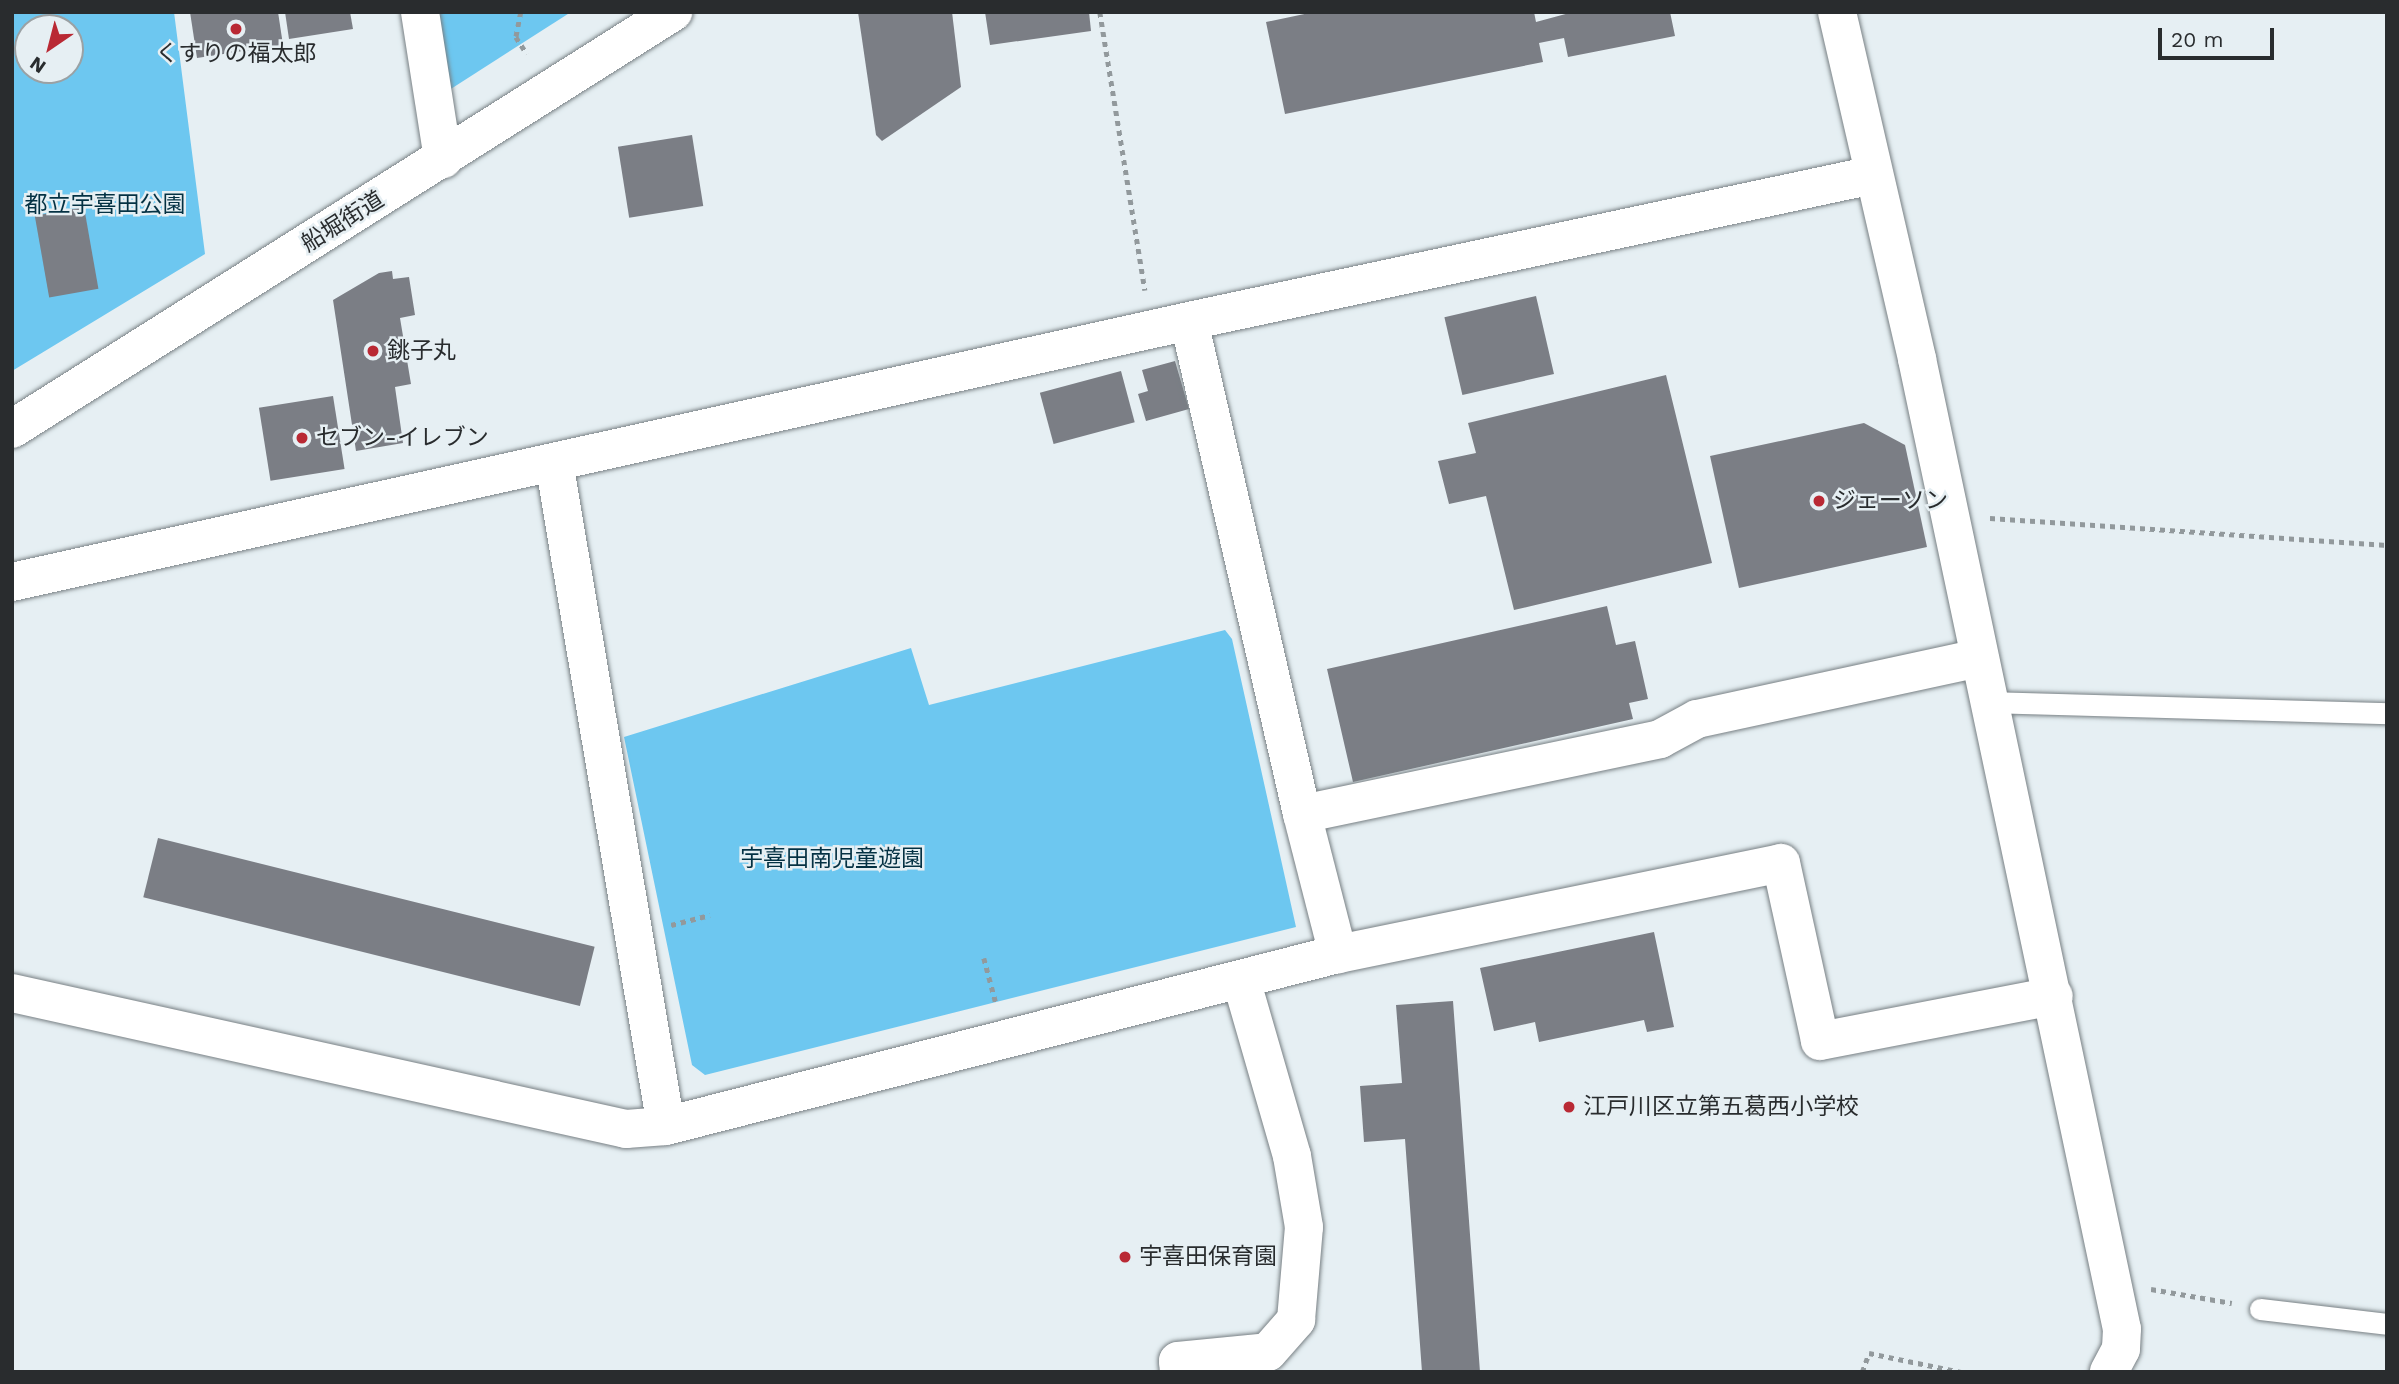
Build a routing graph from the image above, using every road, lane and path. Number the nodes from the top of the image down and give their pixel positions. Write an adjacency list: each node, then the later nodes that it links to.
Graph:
1 (420, 12): 7 (street)
2 (521, 12): 6 (path)
3 (673, 12): 7 (street, 船堀街道)
4 (1100, 12): 10 (path)
5 (1837, 12): 8 (street)
6 (527, 54)
7 (443, 159): 11 (street, 船堀街道)
8 (1873, 175): 9 (street); 13 (street)
9 (1189, 321): 10 (street); 19 (street)
10 (1152, 329): 12 (street)
11 (12, 429)
12 (554, 462): 15 (street); 28 (street)
13 (1949, 515): 14 (path); 16 (street)
14 (2387, 545)
15 (12, 582)
16 (1979, 658): 17 (street); 19 (street)
17 (1988, 702): 18 (lane); 26 (street)
18 (2387, 713)
19 (1302, 814): 22 (street)
20 (710, 915): 21 (path)
21 (660, 927)
22 (1338, 954): 24 (street); 26 (street)
23 (984, 958): 27 (path)
24 (1241, 979): 28 (street); 32 (street)
25 (12, 993): 28 (street)
26 (2054, 996): 29 (street)
27 (999, 1014)
28 (666, 1126)
29 (2111, 1281): 30 (path); 35 (street)
30 (2260, 1309): 31 (lane)
31 (2387, 1324)
32 (1179, 1372)
33 (1862, 1372): 34 (path)
34 (1961, 1372)
35 (2109, 1372)

